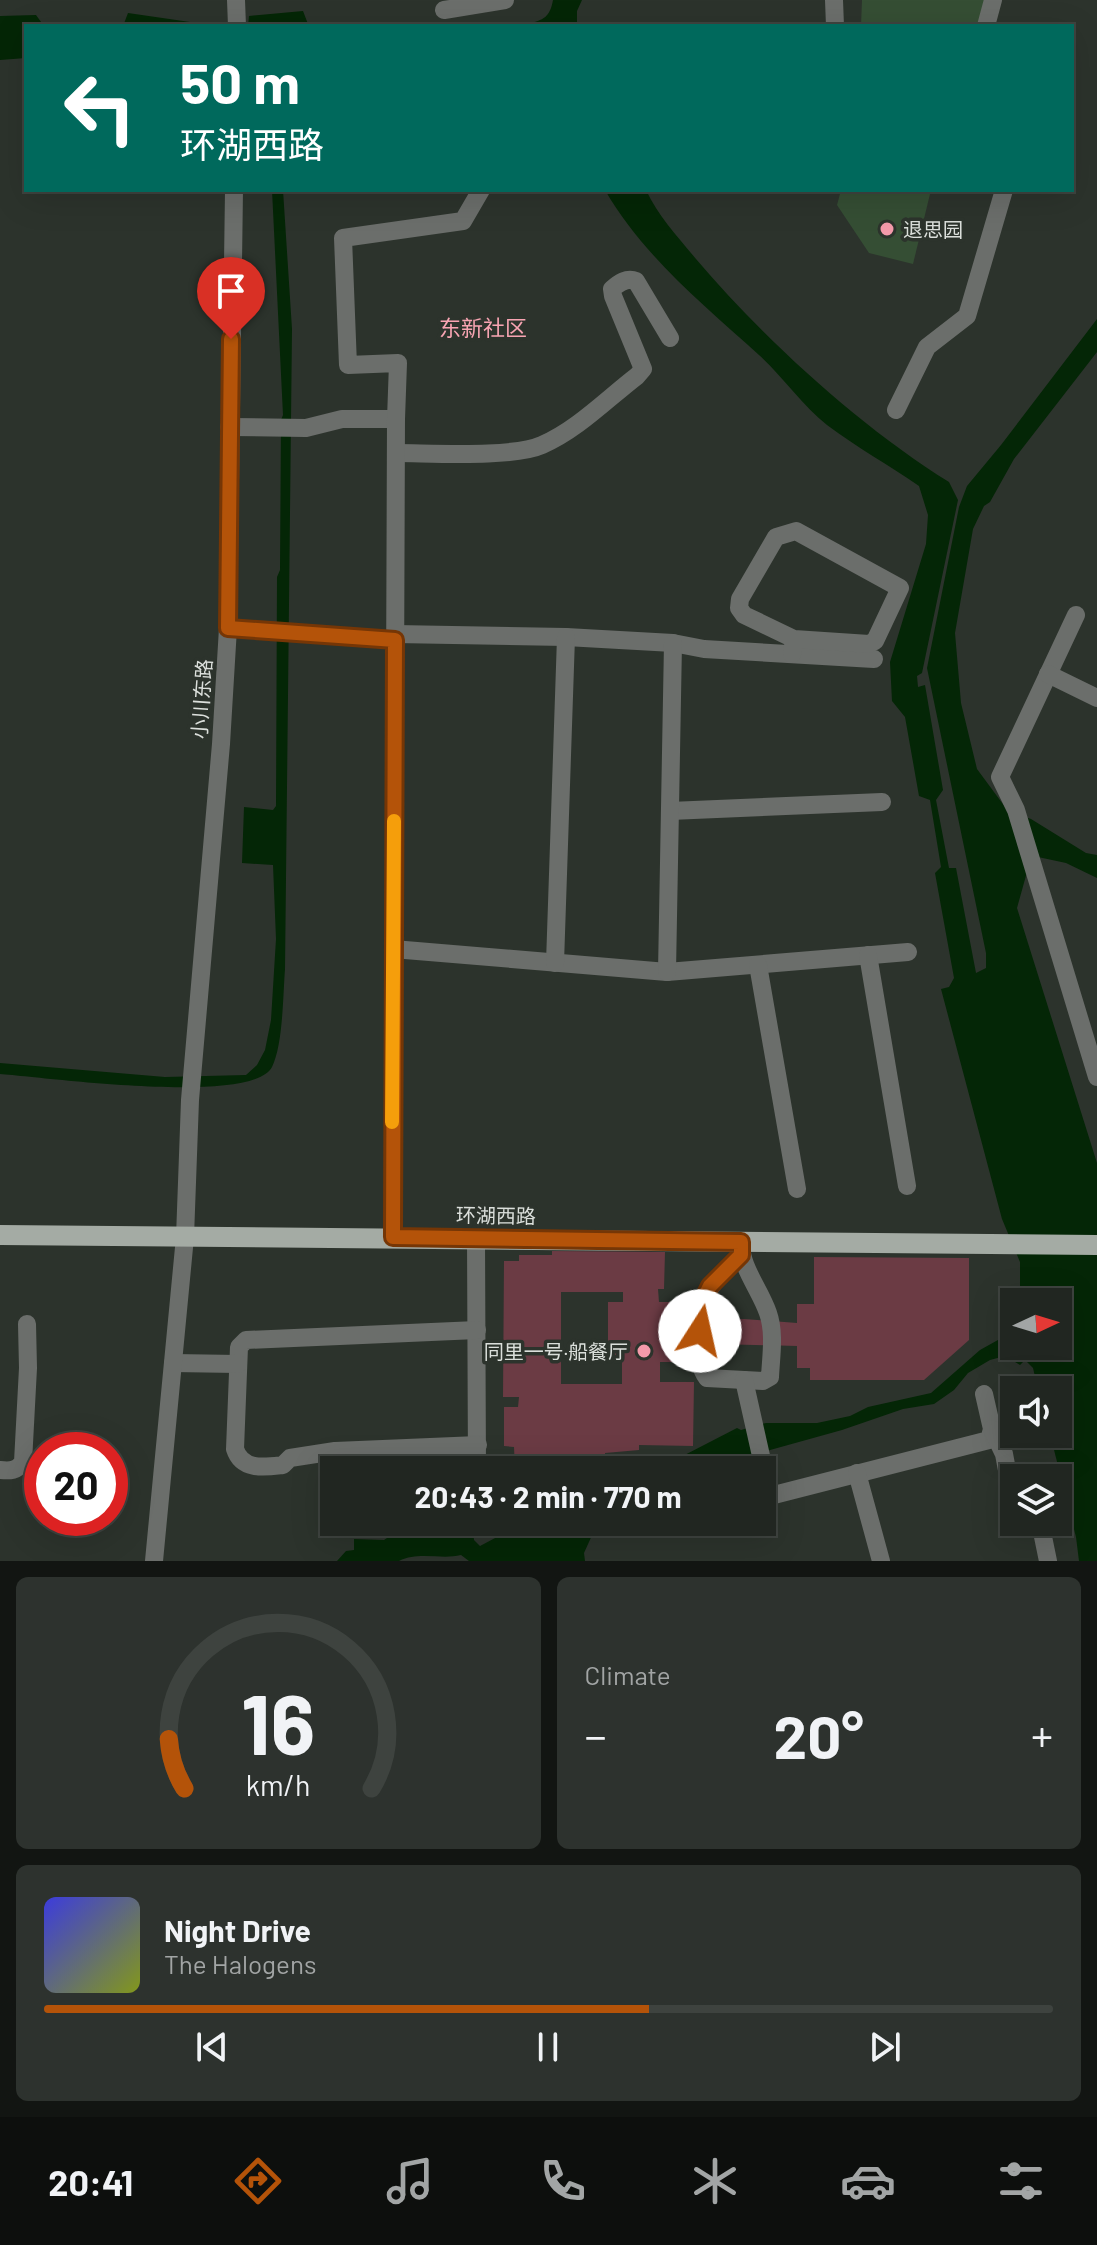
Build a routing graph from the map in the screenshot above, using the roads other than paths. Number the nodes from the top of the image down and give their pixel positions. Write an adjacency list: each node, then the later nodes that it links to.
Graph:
1 (236, 0): 6 (street)
2 (505, 0): 5 (street)
3 (834, 0): 7 (street)
4 (993, 0): 8 (street)
5 (444, 10)
6 (237, 24)
7 (835, 24)
8 (987, 24)
9 (234, 192): 15 (street, 小川东路)
10 (480, 192): 14 (street)
11 (1003, 192): 13 (street)
12 (670, 338): 16 (street)
13 (896, 410)
14 (396, 419): 15 (street); 16 (street)
15 (229, 427): 18 (street, 小川东路)
16 (396, 453): 19 (street)
17 (1076, 615): 24 (street)
18 (228, 628): 19 (street); 38 (street, 小川东路)
19 (395, 637): 20 (street); 28 (street)
20 (566, 637): 21 (street); 31 (street)
21 (673, 643): 22 (street); 27 (street)
22 (793, 646): 22 (street); 23 (street)
23 (874, 659)
24 (1048, 674): 25 (street); 34 (street)
25 (1097, 698)
26 (882, 802): 27 (street)
27 (670, 811): 33 (street)
28 (393, 949): 31 (street); 39 (street)
29 (908, 952): 30 (street)
30 (868, 955): 32 (street); 35 (street)
31 (555, 963): 33 (street)
32 (758, 965): 33 (street); 36 (street)
33 (667, 972)
34 (1097, 1077)
35 (907, 1186)
36 (797, 1189)
37 (0, 1235): 38 (main road, 环湖西路)
38 (185, 1237): 39 (main road, 环湖西路); 45 (street, 小川东路)
39 (393, 1237): 40 (main road, 环湖西路)
40 (476, 1239): 42 (main road, 环湖西路); 44 (street)
41 (1097, 1245): 42 (main road, 环湖西路)
42 (741, 1248): 47 (street); 47 (street)
43 (27, 1324): 54 (street)
44 (477, 1330): 46 (street); 50 (street)
45 (173, 1363): 46 (street); 58 (street, 小川东路)
46 (238, 1364): 50 (street)
47 (744, 1380): 52 (street)
48 (984, 1394): 49 (street)
49 (992, 1429): 53 (street); 55 (street)
50 (478, 1445): 51 (street)
51 (478, 1456)
52 (760, 1456)
53 (1006, 1464)
54 (0, 1470)
55 (857, 1473): 56 (street); 59 (street)
56 (776, 1494)
57 (1043, 1536): 60 (street)
58 (154, 1561)
59 (881, 1561)
60 (1048, 1561)

